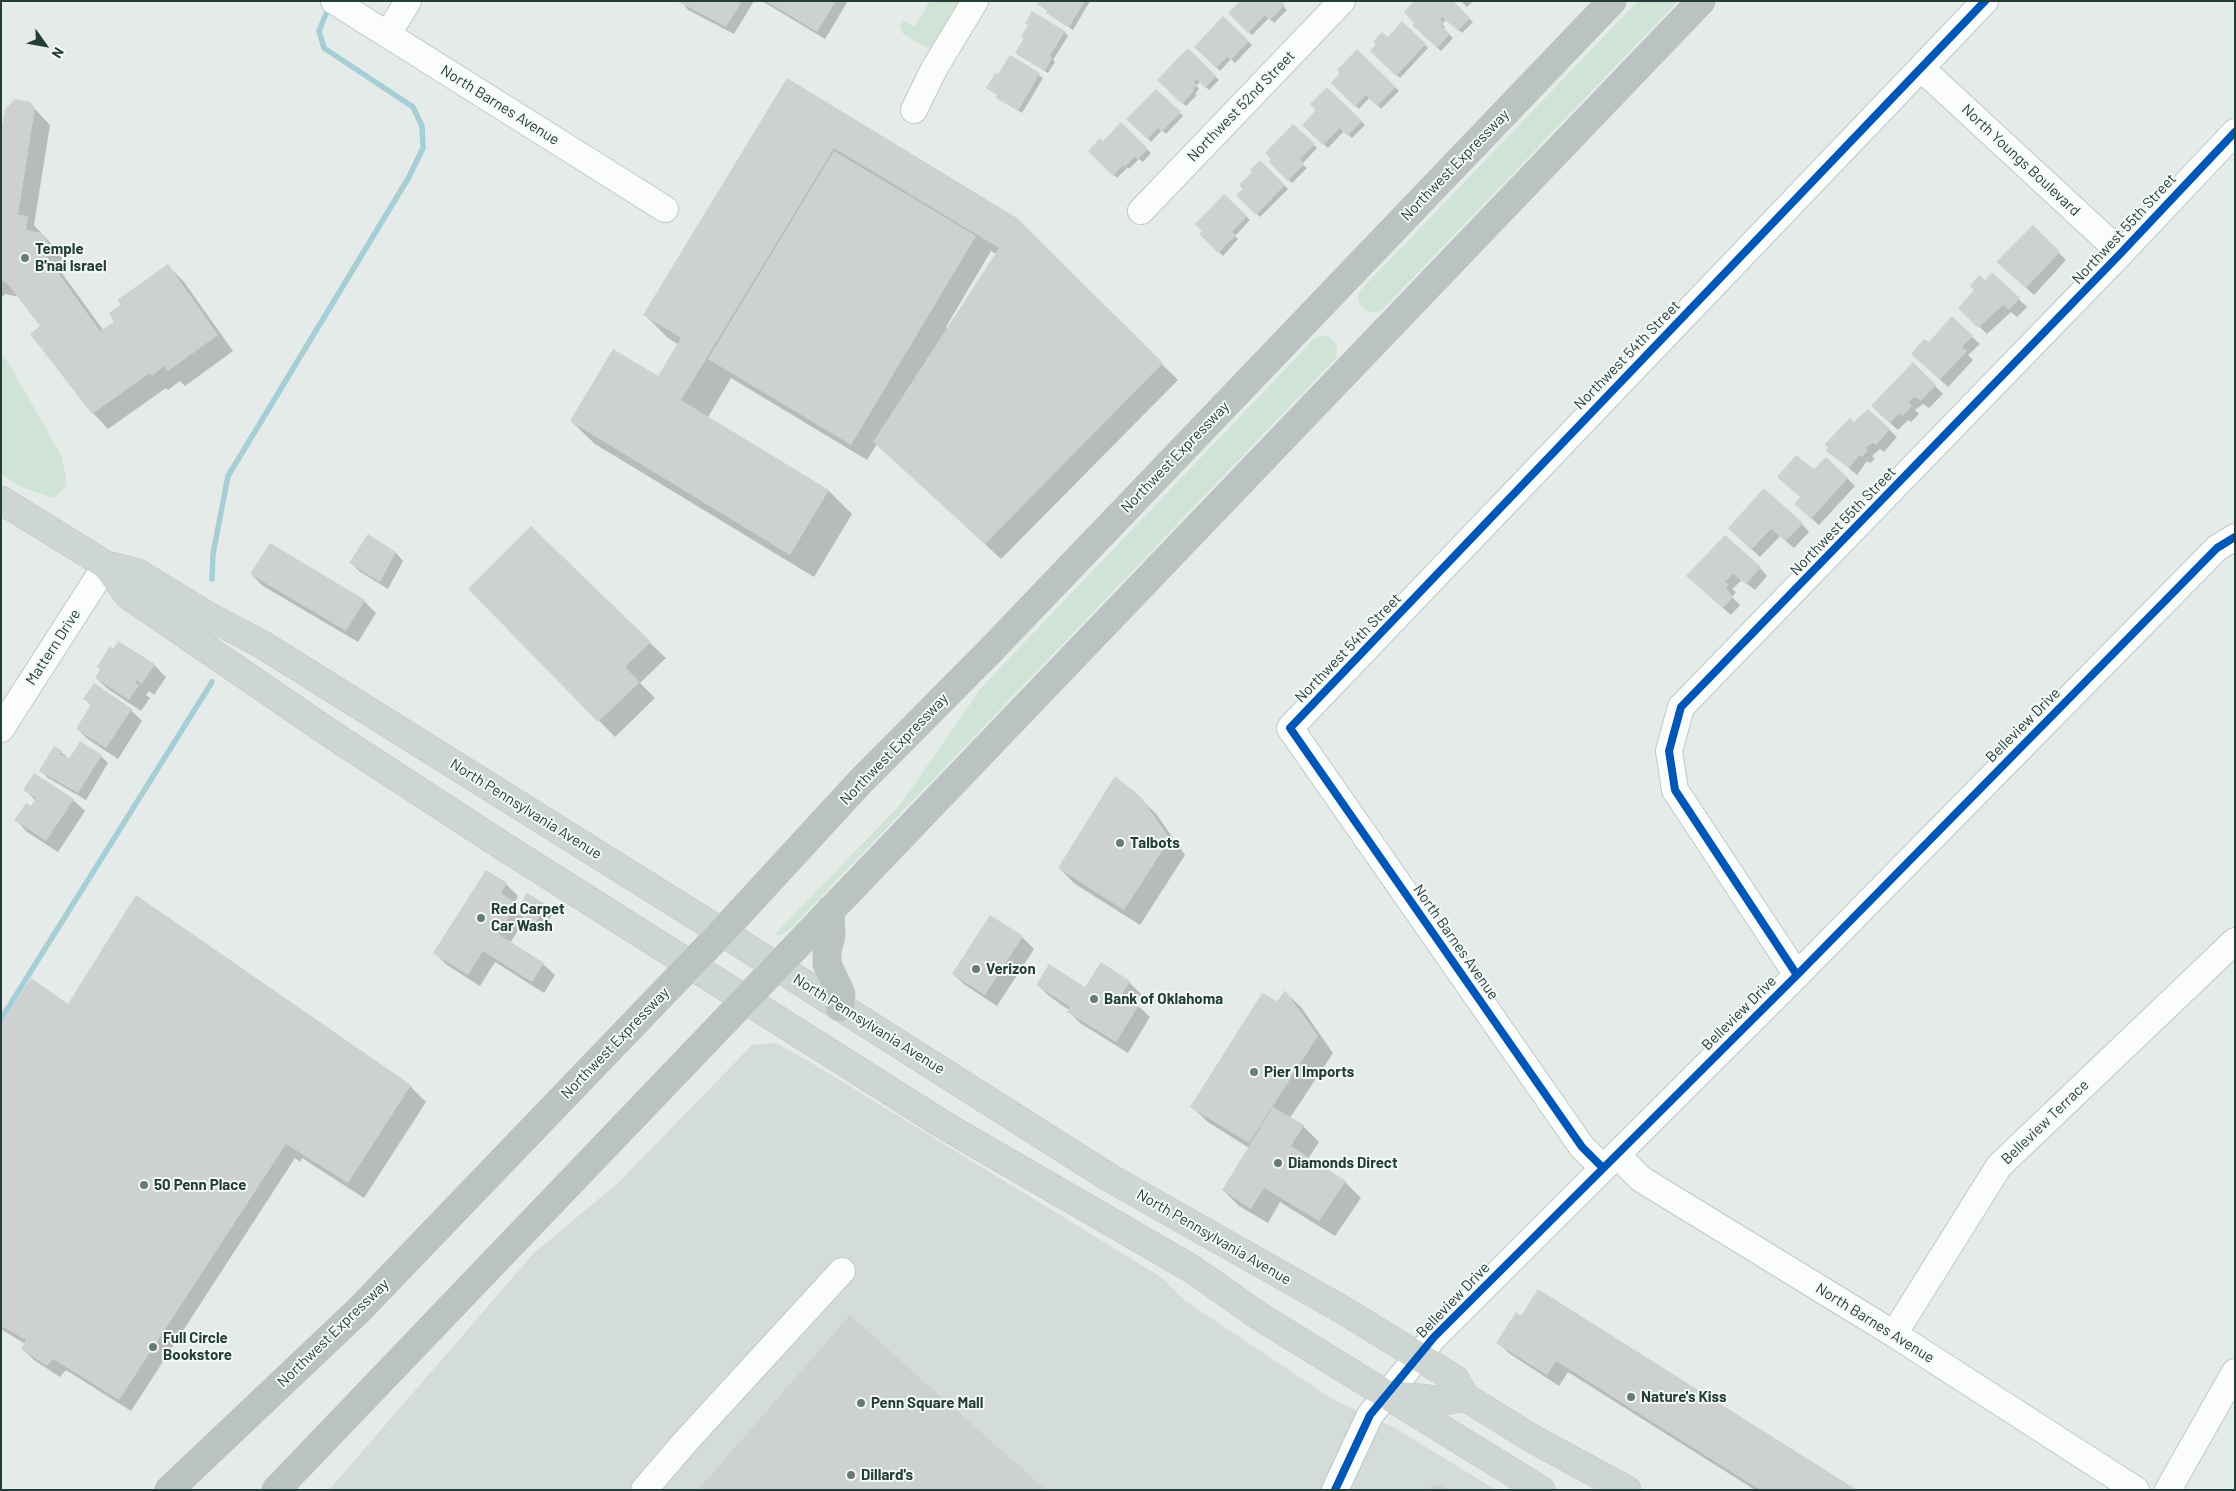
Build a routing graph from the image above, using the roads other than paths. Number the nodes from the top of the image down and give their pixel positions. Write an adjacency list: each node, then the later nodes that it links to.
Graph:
1 (334, 1): 8 (street, North Barnes Avenue)
2 (408, 1): 8 (street)
3 (975, 1): 10 (street)
4 (1342, 1): 13 (street, Northwest 52nd Street)
5 (1612, 1): 21 (highway, Northwest Expressway)
6 (1701, 1): 20 (highway)
7 (1985, 1): 9 (street, Northwest 54th Street)
8 (388, 34): 12 (street, North Barnes Avenue)
9 (1921, 68): 14 (street, North Youngs Boulevard); 18 (street, Northwest 54th Street)
10 (914, 110)
11 (2235, 132): 14 (street, Northwest 55th Street)
12 (665, 209)
13 (1140, 211)
14 (2121, 253): 25 (street, Northwest 55th Street)
15 (1, 500): 17 (main road, North Pennsylvania Avenue)
16 (2235, 537): 25 (street, Belleview Drive)
17 (106, 565): 19 (street, Mattern Drive); 21 (main road, North Pennsylvania Avenue); 23 (main road, North Pennsylvania Avenue)
18 (1290, 728): 28 (street, North Barnes Avenue)
19 (1, 729)
20 (830, 910): 24 (highway); 27 (highway)
21 (722, 932): 23 (highway, Northwest Expressway); 24 (main road, North Pennsylvania Avenue)
22 (2230, 956): 30 (street, Belleview Terrace)
23 (690, 964): 26 (main road, North Pennsylvania Avenue); 35 (highway, Northwest Expressway)
24 (776, 966): 26 (highway); 27 (main road, North Pennsylvania Avenue)
25 (1797, 974): 28 (street, Belleview Drive)
26 (746, 999): 33 (main road, North Pennsylvania Avenue); 36 (highway)
27 (840, 1007): 31 (main road, North Pennsylvania Avenue)
28 (1610, 1162): 30 (street, North Barnes Avenue); 31 (street, Belleview Drive)
29 (842, 1271): 37 (street)
30 (1894, 1334): 41 (street, North Barnes Avenue)
31 (1418, 1356): 33 (street, Belleview Drive); 34 (main road, North Pennsylvania Avenue)
32 (2235, 1372): 42 (street)
33 (1386, 1395): 34 (main road); 38 (street, Belleview Drive); 39 (main road, North Pennsylvania Avenue)
34 (1465, 1397): 40 (main road, North Pennsylvania Avenue)
35 (169, 1490)
36 (276, 1490)
37 (644, 1490)
38 (1335, 1490)
39 (1541, 1490)
40 (1627, 1490)
41 (2136, 1490)
42 (2168, 1490)

